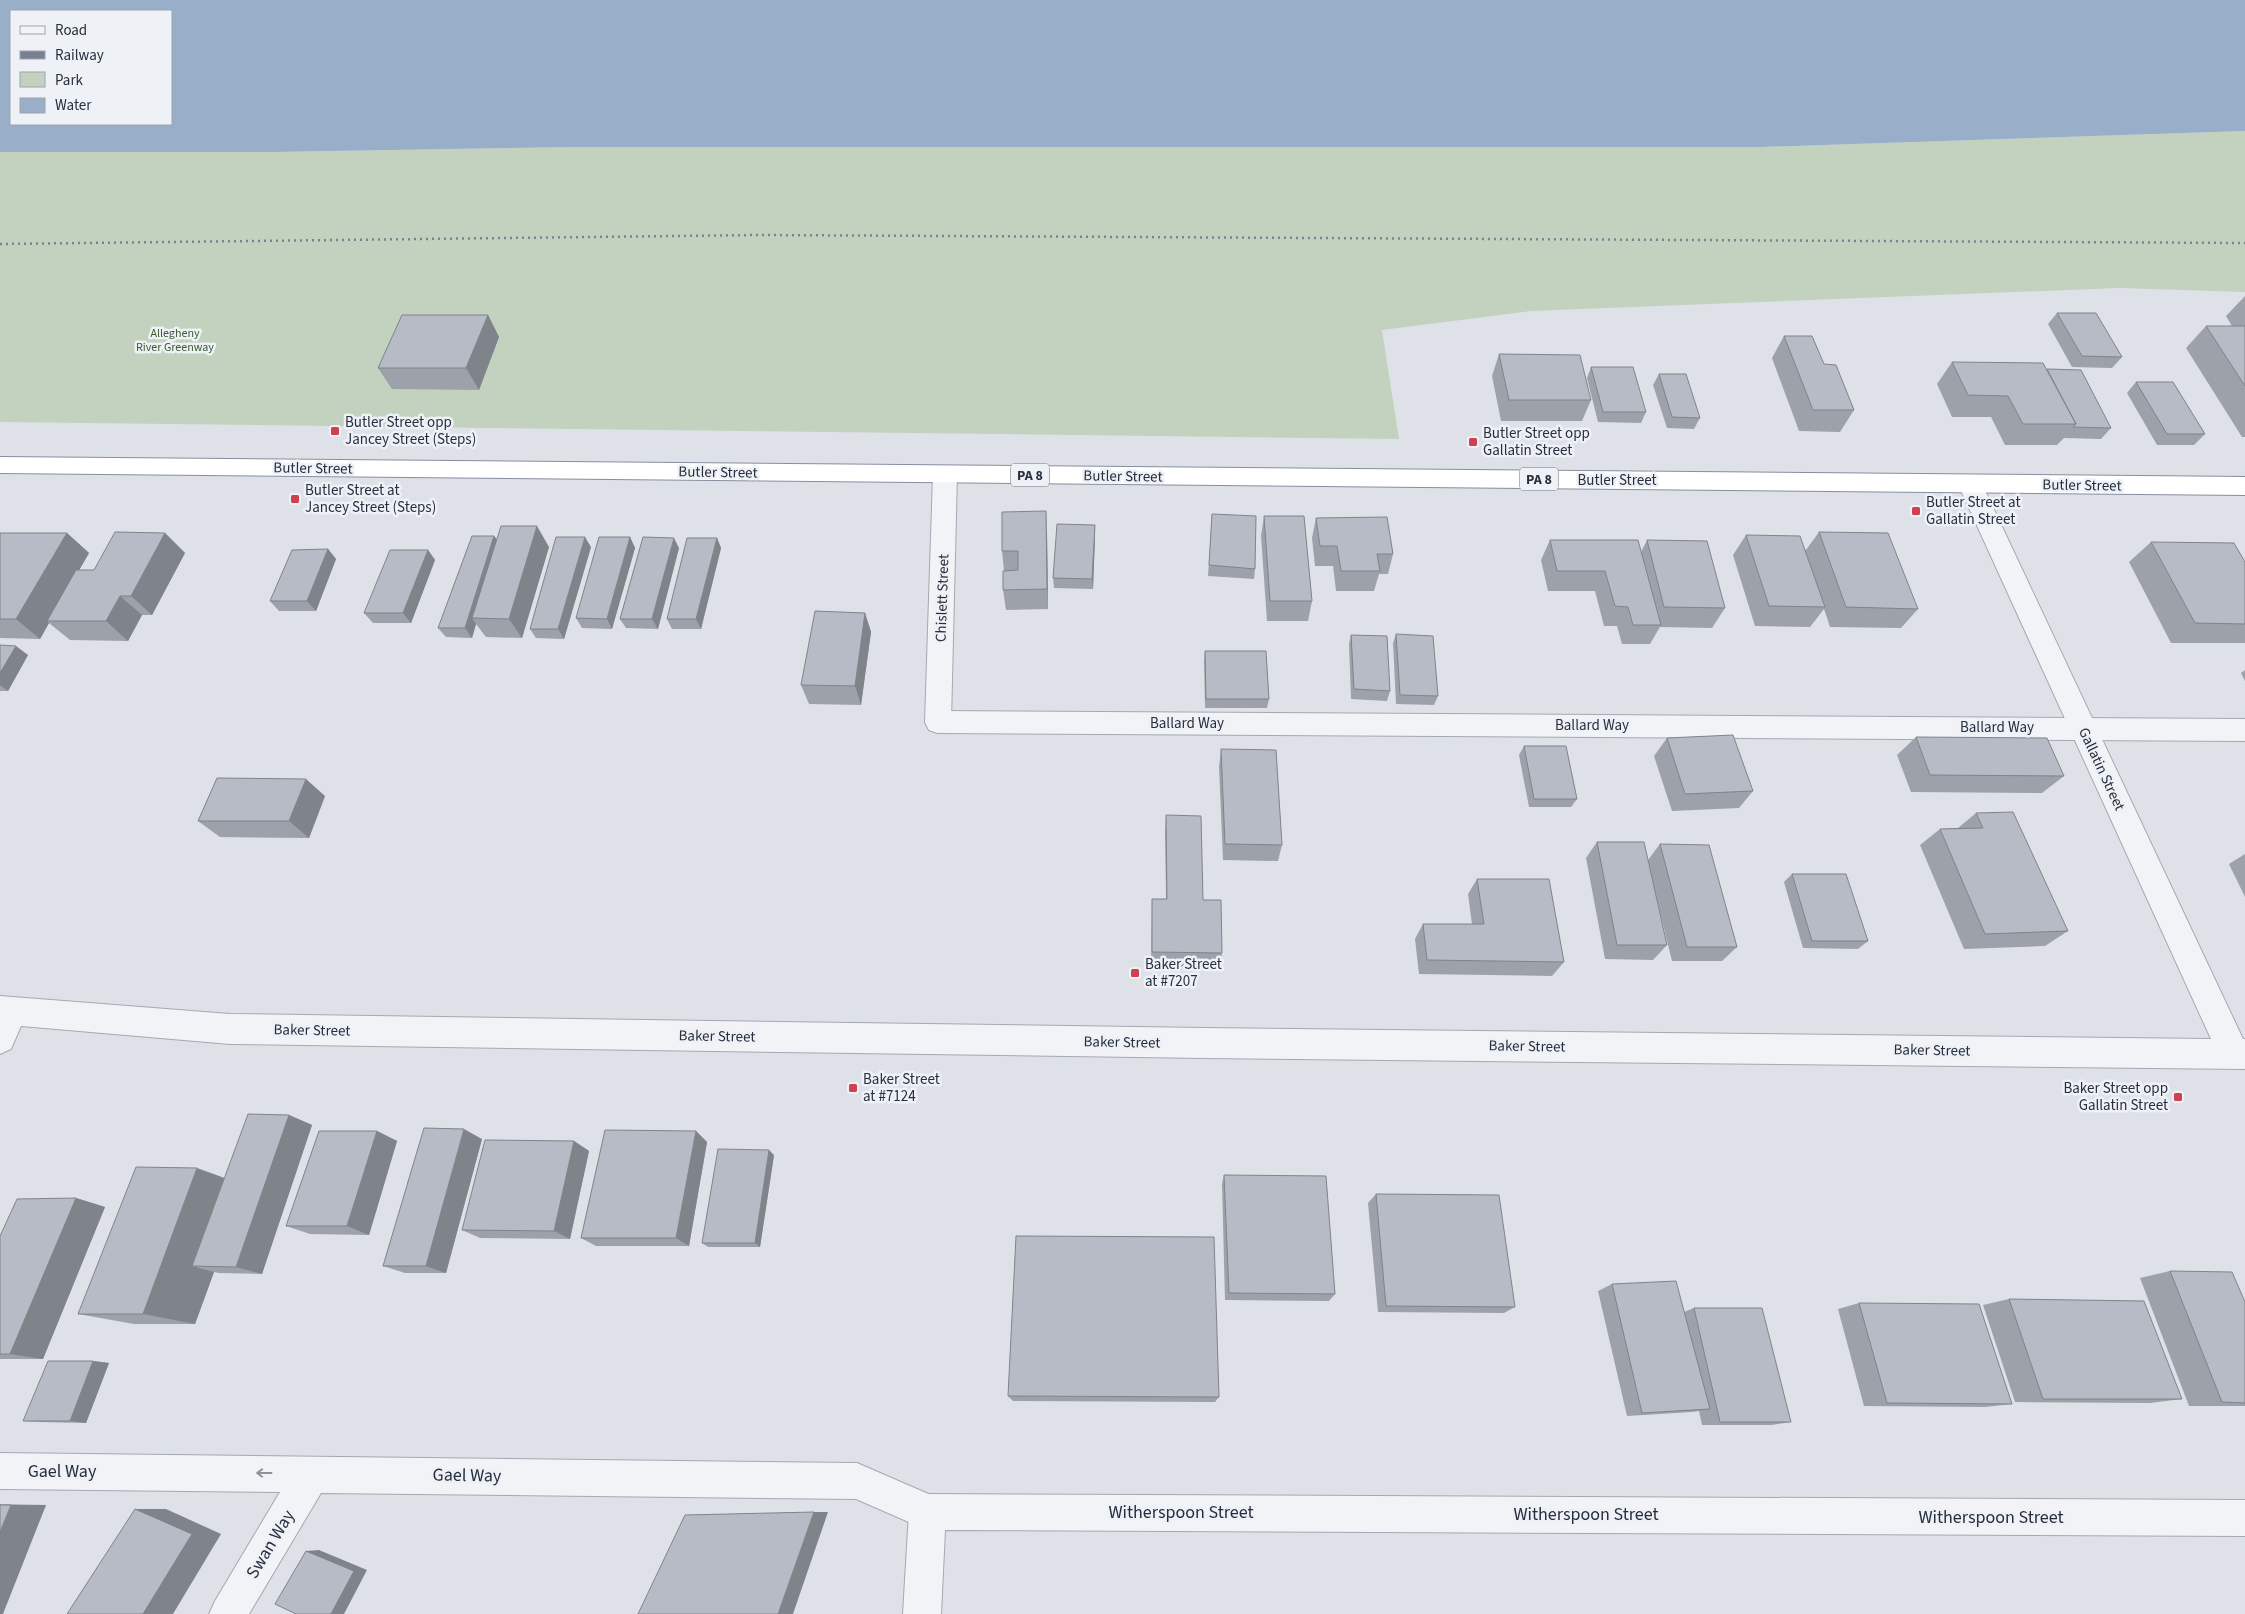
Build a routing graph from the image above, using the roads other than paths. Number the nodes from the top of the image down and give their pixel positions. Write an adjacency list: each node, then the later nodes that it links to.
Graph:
1 (0, 465): 2 (highway, Butler Street / PA 8)
2 (945, 474): 3 (highway, Butler Street / PA 8); 5 (street, Chislett Street)
3 (1970, 484): 4 (highway, Butler Street / PA 8); 6 (street, Gallatin Street)
4 (2245, 486)
5 (938, 722): 6 (street, Ballard Way)
6 (2083, 728): 7 (street, Ballard Way); 10 (street, Gallatin Street)
7 (2245, 730)
8 (7, 1011): 9 (street); 10 (street, Baker Street)
9 (0, 1039)
10 (2239, 1054)
11 (0, 1471): 12 (street, Gael Way, one-way to 11)
12 (312, 1473): 13 (street, Gael Way); 15 (street, Swan Way)
13 (927, 1512): 14 (street, Witherspoon Street); 16 (street)
14 (2245, 1518)
15 (228, 1614)
16 (922, 1614)

